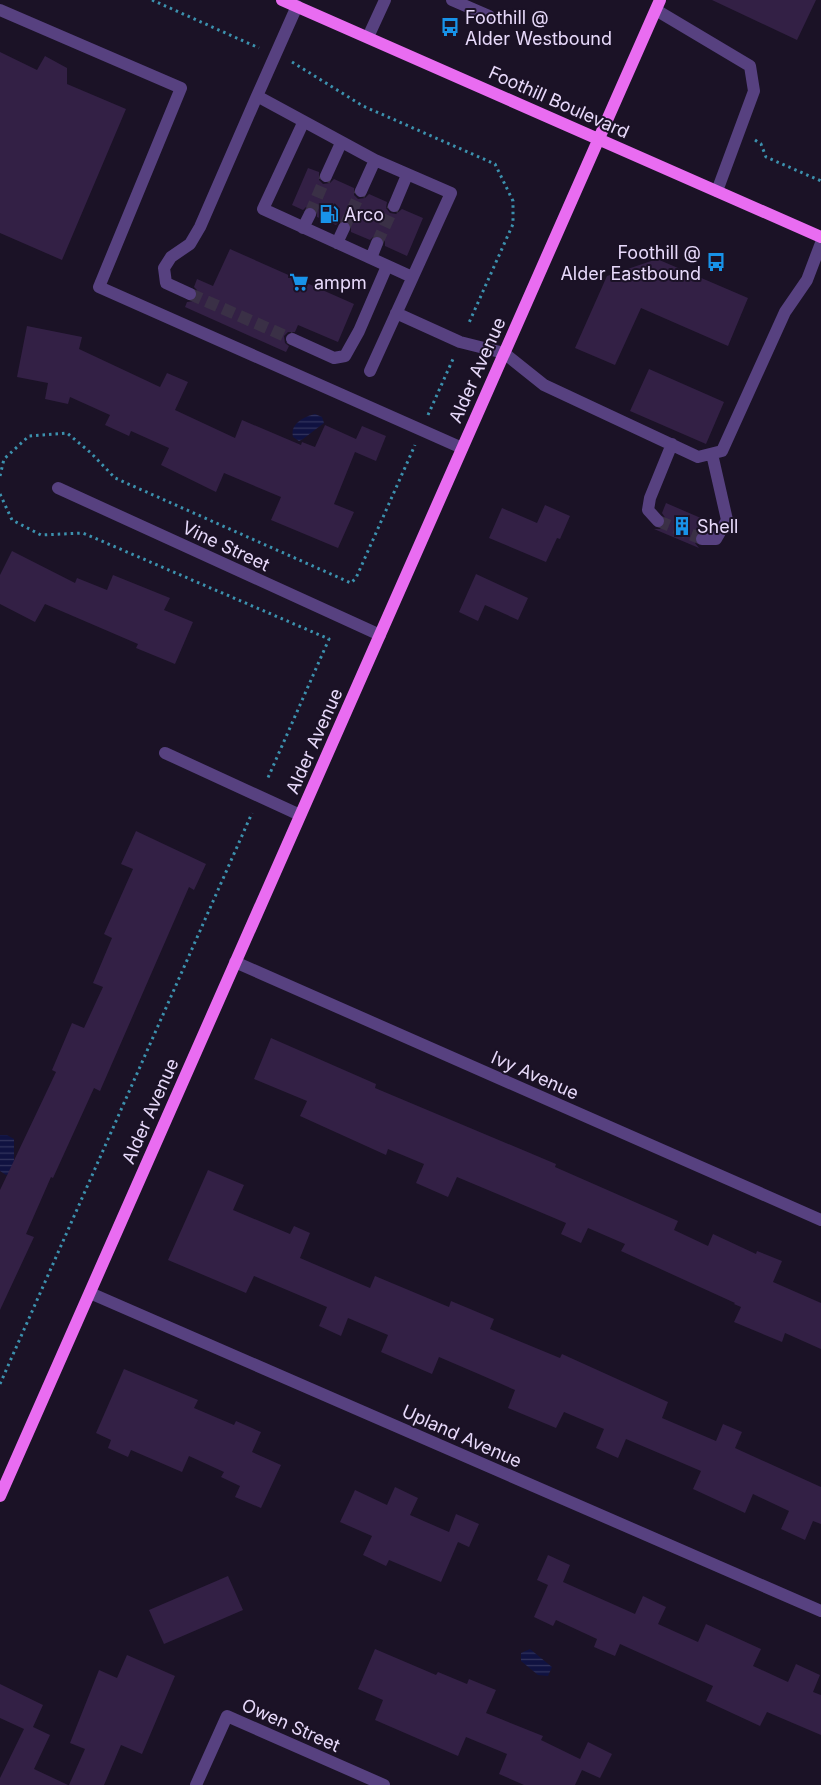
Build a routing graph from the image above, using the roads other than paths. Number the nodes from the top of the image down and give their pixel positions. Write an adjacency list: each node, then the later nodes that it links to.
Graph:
1 (282, 0): 5 (main road, Foothill Boulevard)
2 (385, 0): 8 (street)
3 (452, 0): 7 (street)
4 (658, 5): 11 (main road, Alder Avenue); 17 (street)
5 (297, 6): 8 (main road, Foothill Boulevard); 9 (street)
6 (0, 10): 35 (street)
7 (489, 16)
8 (368, 37): 11 (main road, Foothill Boulevard)
9 (257, 96): 10 (street); 29 (street)
10 (303, 122): 12 (street); 20 (street)
11 (599, 139): 17 (main road, Foothill Boulevard); 32 (main road, Alder Avenue)
12 (341, 143): 13 (street); 15 (street)
13 (375, 160): 14 (street); 16 (street)
14 (407, 175): 18 (street); 28 (street)
15 (326, 176)
16 (361, 191)
17 (717, 191): 22 (main road, Foothill Boulevard)
18 (394, 206)
19 (310, 214): 20 (street)
20 (303, 228): 23 (street)
21 (344, 228): 23 (street)
22 (821, 237)
23 (337, 243): 26 (street)
24 (377, 243): 26 (street)
25 (821, 243): 36 (street)
26 (371, 258): 27 (street)
27 (387, 266): 28 (street); 31 (street)
28 (412, 277): 30 (street)
29 (190, 294)
30 (396, 313): 32 (street); 33 (street)
31 (292, 339)
32 (504, 353): 34 (street); 35 (main road, Alder Avenue)
33 (370, 371)
34 (672, 444): 36 (street); 38 (street)
35 (462, 448): 40 (main road, Alder Avenue)
36 (712, 454): 39 (street)
37 (58, 488): 40 (street, Vine Street)
38 (658, 521)
39 (702, 539)
40 (380, 635): 42 (main road, Alder Avenue)
41 (165, 753): 42 (street)
42 (300, 815): 43 (main road, Alder Avenue)
43 (235, 962): 44 (street, Ivy Avenue); 45 (main road, Alder Avenue)
44 (821, 1220)
45 (90, 1293): 46 (main road, Alder Avenue); 47 (street, Upland Avenue)
46 (0, 1496)
47 (821, 1612)
48 (196, 1785): 49 (street, Owen Street)
49 (384, 1785)

